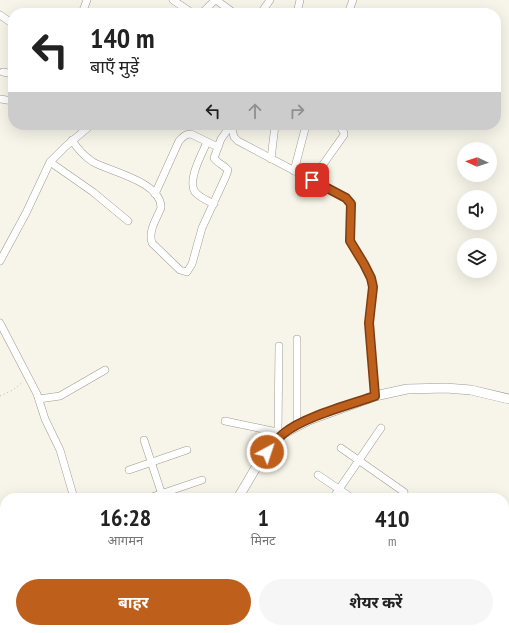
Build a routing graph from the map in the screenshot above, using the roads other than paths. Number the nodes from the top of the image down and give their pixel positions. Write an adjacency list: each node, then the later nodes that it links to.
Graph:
1 (172, 0): 3 (street)
2 (216, 0): 4 (street); 5 (street)
3 (184, 8)
4 (207, 8)
5 (227, 8)
6 (3, 72): 7 (street)
7 (8, 73)
8 (83, 130): 14 (street)
9 (228, 130): 16 (street)
10 (232, 130): 17 (street)
11 (275, 130): 17 (street)
12 (305, 130): 19 (street)
13 (342, 130): 20 (street)
14 (72, 140): 18 (street); 21 (street)
15 (208, 142): 16 (street); 21 (street); 22 (street)
16 (218, 146): 22 (street)
17 (270, 159): 19 (street)
18 (50, 162): 23 (street); 24 (street)
19 (294, 170): 20 (street)
20 (312, 180): 29 (street)
21 (155, 194): 22 (street)
22 (214, 204)
23 (128, 221)
24 (0, 260)
25 (0, 323): 30 (street)
26 (297, 339): 33 (street)
27 (279, 346): 35 (street)
28 (106, 370): 30 (street)
29 (375, 396): 31 (street); 33 (street)
30 (39, 399): 46 (street)
31 (509, 399)
32 (224, 421): 35 (street)
33 (297, 426): 35 (street)
34 (381, 428): 39 (street)
35 (281, 433): 49 (street)
36 (144, 440): 40 (street)
37 (341, 448): 39 (street)
38 (187, 450): 40 (street)
39 (359, 460): 44 (street); 45 (street)
40 (151, 463): 41 (street); 47 (street)
41 (129, 470)
42 (318, 475): 44 (street)
43 (202, 480): 48 (street)
44 (339, 490): 50 (street); 51 (street)
45 (404, 492)
46 (72, 493)
47 (161, 493)
48 (170, 493)
49 (241, 493)
50 (337, 493)
51 (344, 493)

